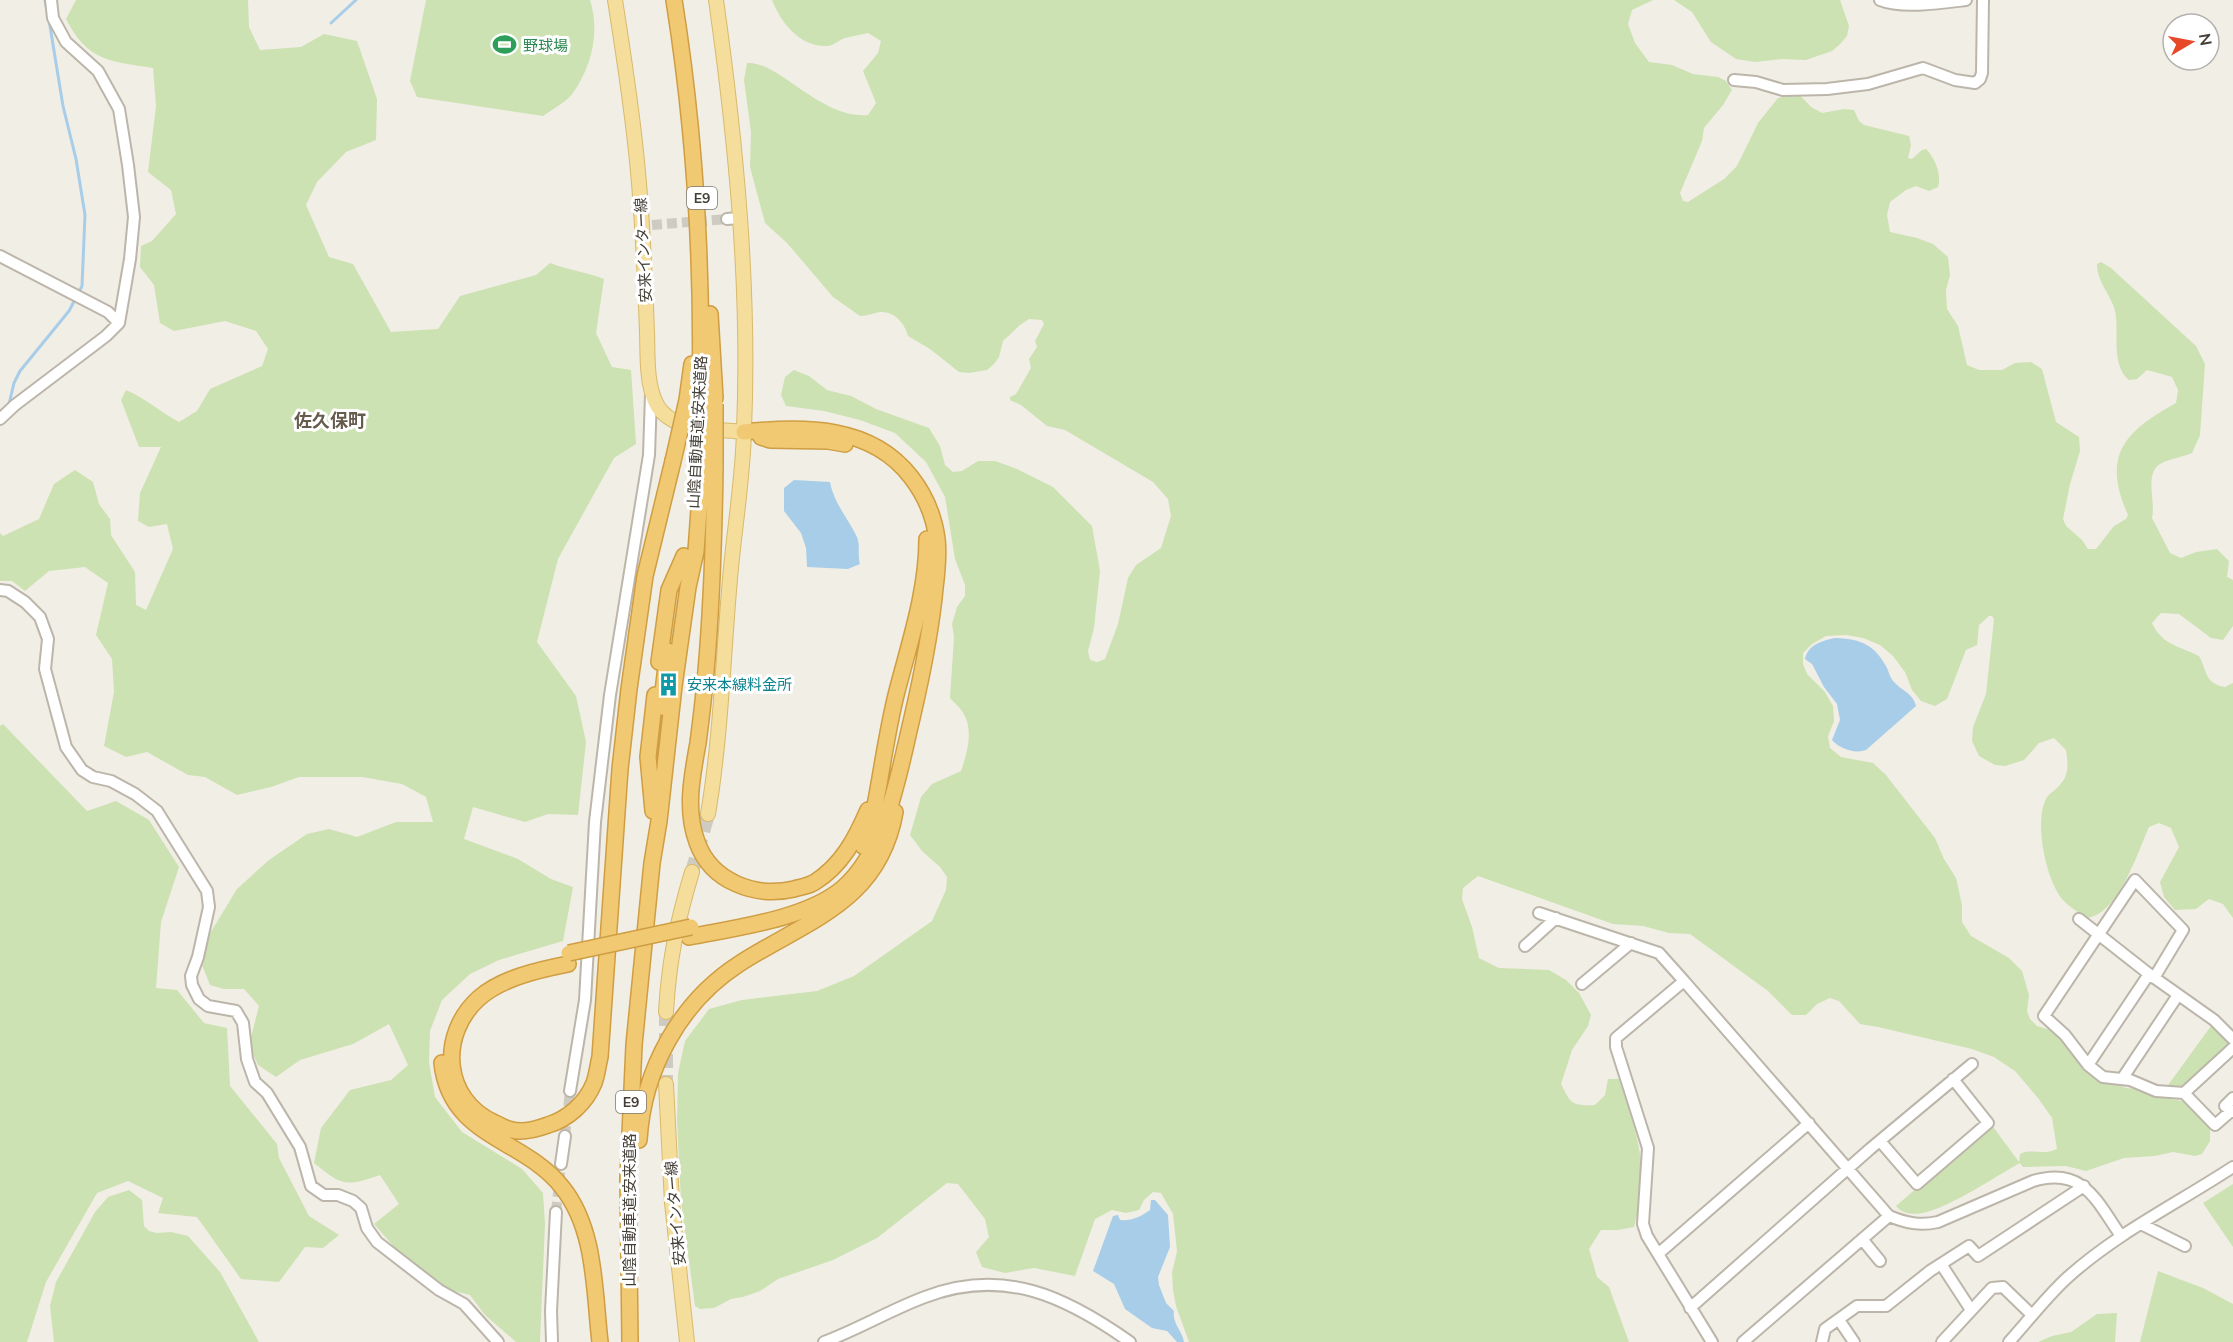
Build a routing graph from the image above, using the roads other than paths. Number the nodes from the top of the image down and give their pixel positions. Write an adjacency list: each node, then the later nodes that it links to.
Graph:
1 (51, 0): 11 (street)
2 (615, 0): 12 (main road, 安来インター線)
3 (674, 0): 13 (highway, 山陰自動車道;安来道路 / E9)
4 (680, 0): 13 (highway, E9)
5 (716, 0): 15 (main road)
6 (1880, 0): 7 (street)
7 (1966, 0)
8 (1983, 0): 9 (street)
9 (1734, 80)
10 (0, 256): 11 (street)
11 (119, 323): 14 (street)
12 (652, 390): 15 (main road, 安来インター線); 44 (street)
13 (702, 398): 16 (highway, bridge); 31 (highway, bridge)
14 (0, 419)
15 (744, 432): 19 (highway); 20 (highway); 21 (main road)
16 (705, 467): 17 (highway, 山陰自動車道;安来道路 / E9); 20 (highway)
17 (690, 556): 22 (highway, E9); 22 (highway, E9)
18 (0, 590): 70 (street)
19 (906, 744): 27 (highway); 54 (highway)
20 (887, 745): 27 (highway)
21 (708, 814)
22 (656, 821): 54 (highway, 山陰自動車道;安来道路 / E9)
23 (692, 872): 36 (main road)
24 (1539, 913): 25 (street)
25 (1556, 918): 29 (street); 30 (street)
26 (2079, 919): 28 (street)
27 (690, 932): 31 (highway)
28 (2097, 936): 32 (street); 32 (street); 40 (street)
29 (1631, 943): 33 (street); 34 (street)
30 (1525, 946)
31 (568, 958): 72 (highway)
32 (2151, 976): 35 (street); 40 (street)
33 (1684, 981): 48 (street); 62 (street)
34 (1582, 984)
35 (2178, 995): 37 (street); 42 (street)
36 (666, 1012)
37 (2233, 1038)
38 (2233, 1048): 45 (street)
39 (1972, 1064): 41 (street)
40 (2088, 1065): 42 (street)
41 (1953, 1079): 50 (street); 50 (street)
42 (2122, 1079): 45 (street)
43 (666, 1084): 74 (main road, 安来インター線)
44 (570, 1091)
45 (2184, 1093): 47 (street)
46 (2233, 1098): 47 (street)
47 (2232, 1112)
48 (1809, 1123): 53 (street); 62 (street)
49 (564, 1136): 51 (street)
50 (1880, 1141): 53 (street)
51 (561, 1164)
52 (2233, 1167): 58 (street)
53 (1848, 1170): 57 (street); 65 (street)
54 (628, 1178): 73 (highway, 山陰自動車道;安来道路 / E9)
55 (2085, 1186): 57 (street); 59 (street); 64 (street)
56 (556, 1212): 71 (street)
57 (1889, 1216): 60 (street)
58 (2141, 1224): 59 (street); 61 (street)
59 (2121, 1236): 67 (street)
60 (1862, 1239): 63 (street); 78 (street)
61 (2185, 1246)
62 (1658, 1254): 65 (street)
63 (1880, 1261)
64 (1941, 1264): 66 (street); 68 (street)
65 (1690, 1308): 77 (street)
66 (1971, 1310): 67 (street); 81 (street)
67 (2032, 1315): 82 (street)
68 (1839, 1320): 79 (street); 80 (street)
69 (847, 1338): 75 (street); 76 (street)
70 (498, 1342)
71 (552, 1342)
72 (600, 1342)
73 (630, 1342)
74 (687, 1342)
75 (824, 1342)
76 (1130, 1342)
77 (1712, 1342)
78 (1743, 1342)
79 (1822, 1342)
80 (1854, 1342)
81 (1942, 1342)
82 (2009, 1342)

